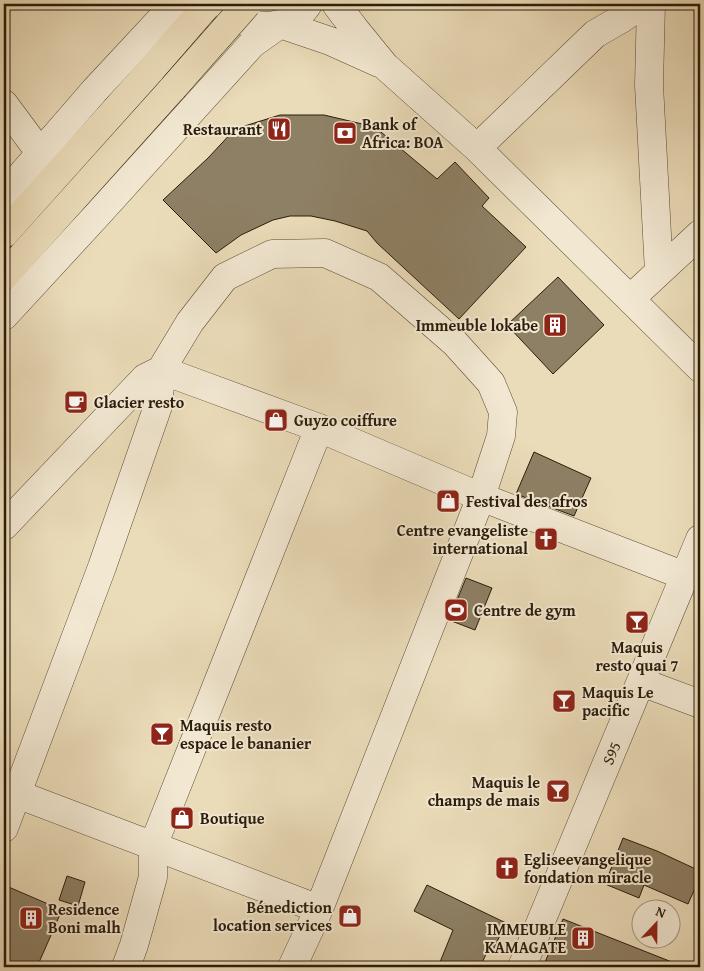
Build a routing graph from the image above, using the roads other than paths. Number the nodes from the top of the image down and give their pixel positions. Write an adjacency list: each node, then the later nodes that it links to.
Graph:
1 (175, 4): 13 (street)
2 (208, 4): 15 (main road)
3 (225, 4): 9 (street)
4 (247, 4): 18 (main road, bridge)
5 (308, 4): 9 (street)
6 (336, 4): 10 (street)
7 (642, 4): 12 (street)
8 (651, 4): 17 (street)
9 (280, 24): 10 (street); 20 (street)
10 (385, 66): 12 (street)
11 (4, 104): 13 (street)
12 (477, 148): 19 (street)
13 (41, 154): 14 (street)
14 (4, 194)
15 (4, 234)
16 (700, 234): 17 (street)
17 (659, 272): 19 (street)
18 (4, 276)
19 (630, 299): 21 (street)
20 (4, 316)
21 (700, 368)
22 (161, 370): 23 (street); 24 (street); 25 (street); 30 (street)
23 (319, 428): 24 (street); 32 (street)
24 (481, 496): 27 (street); 33 (street)
25 (4, 526)
26 (700, 539): 27 (street, S95)
27 (685, 576): 28 (street, S95)
28 (641, 682): 29 (street); 36 (street, S95)
29 (700, 704)
30 (11, 791): 31 (street); 32 (street)
31 (4, 828)
32 (153, 846): 33 (street); 34 (street)
33 (319, 909): 35 (street)
34 (126, 967)
35 (292, 967)
36 (522, 967)

